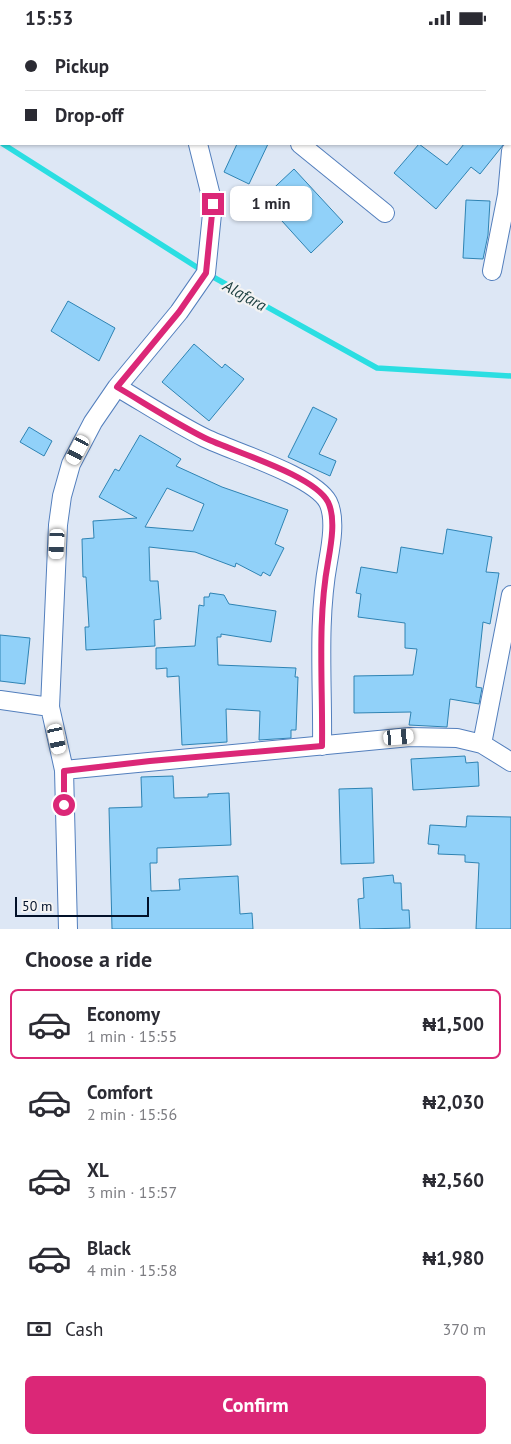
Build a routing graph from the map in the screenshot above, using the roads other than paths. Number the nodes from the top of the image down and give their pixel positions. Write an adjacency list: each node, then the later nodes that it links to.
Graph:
1 (198, 145): 6 (street)
2 (301, 145): 4 (street)
3 (511, 151): 5 (street)
4 (385, 213)
5 (492, 271)
6 (117, 387): 9 (street); 11 (street)
7 (511, 595): 10 (street)
8 (0, 700): 9 (street)
9 (50, 707): 13 (street)
10 (482, 744): 11 (street); 12 (street)
11 (322, 746): 13 (street)
12 (511, 762)
13 (64, 771): 14 (street)
14 (68, 929)

